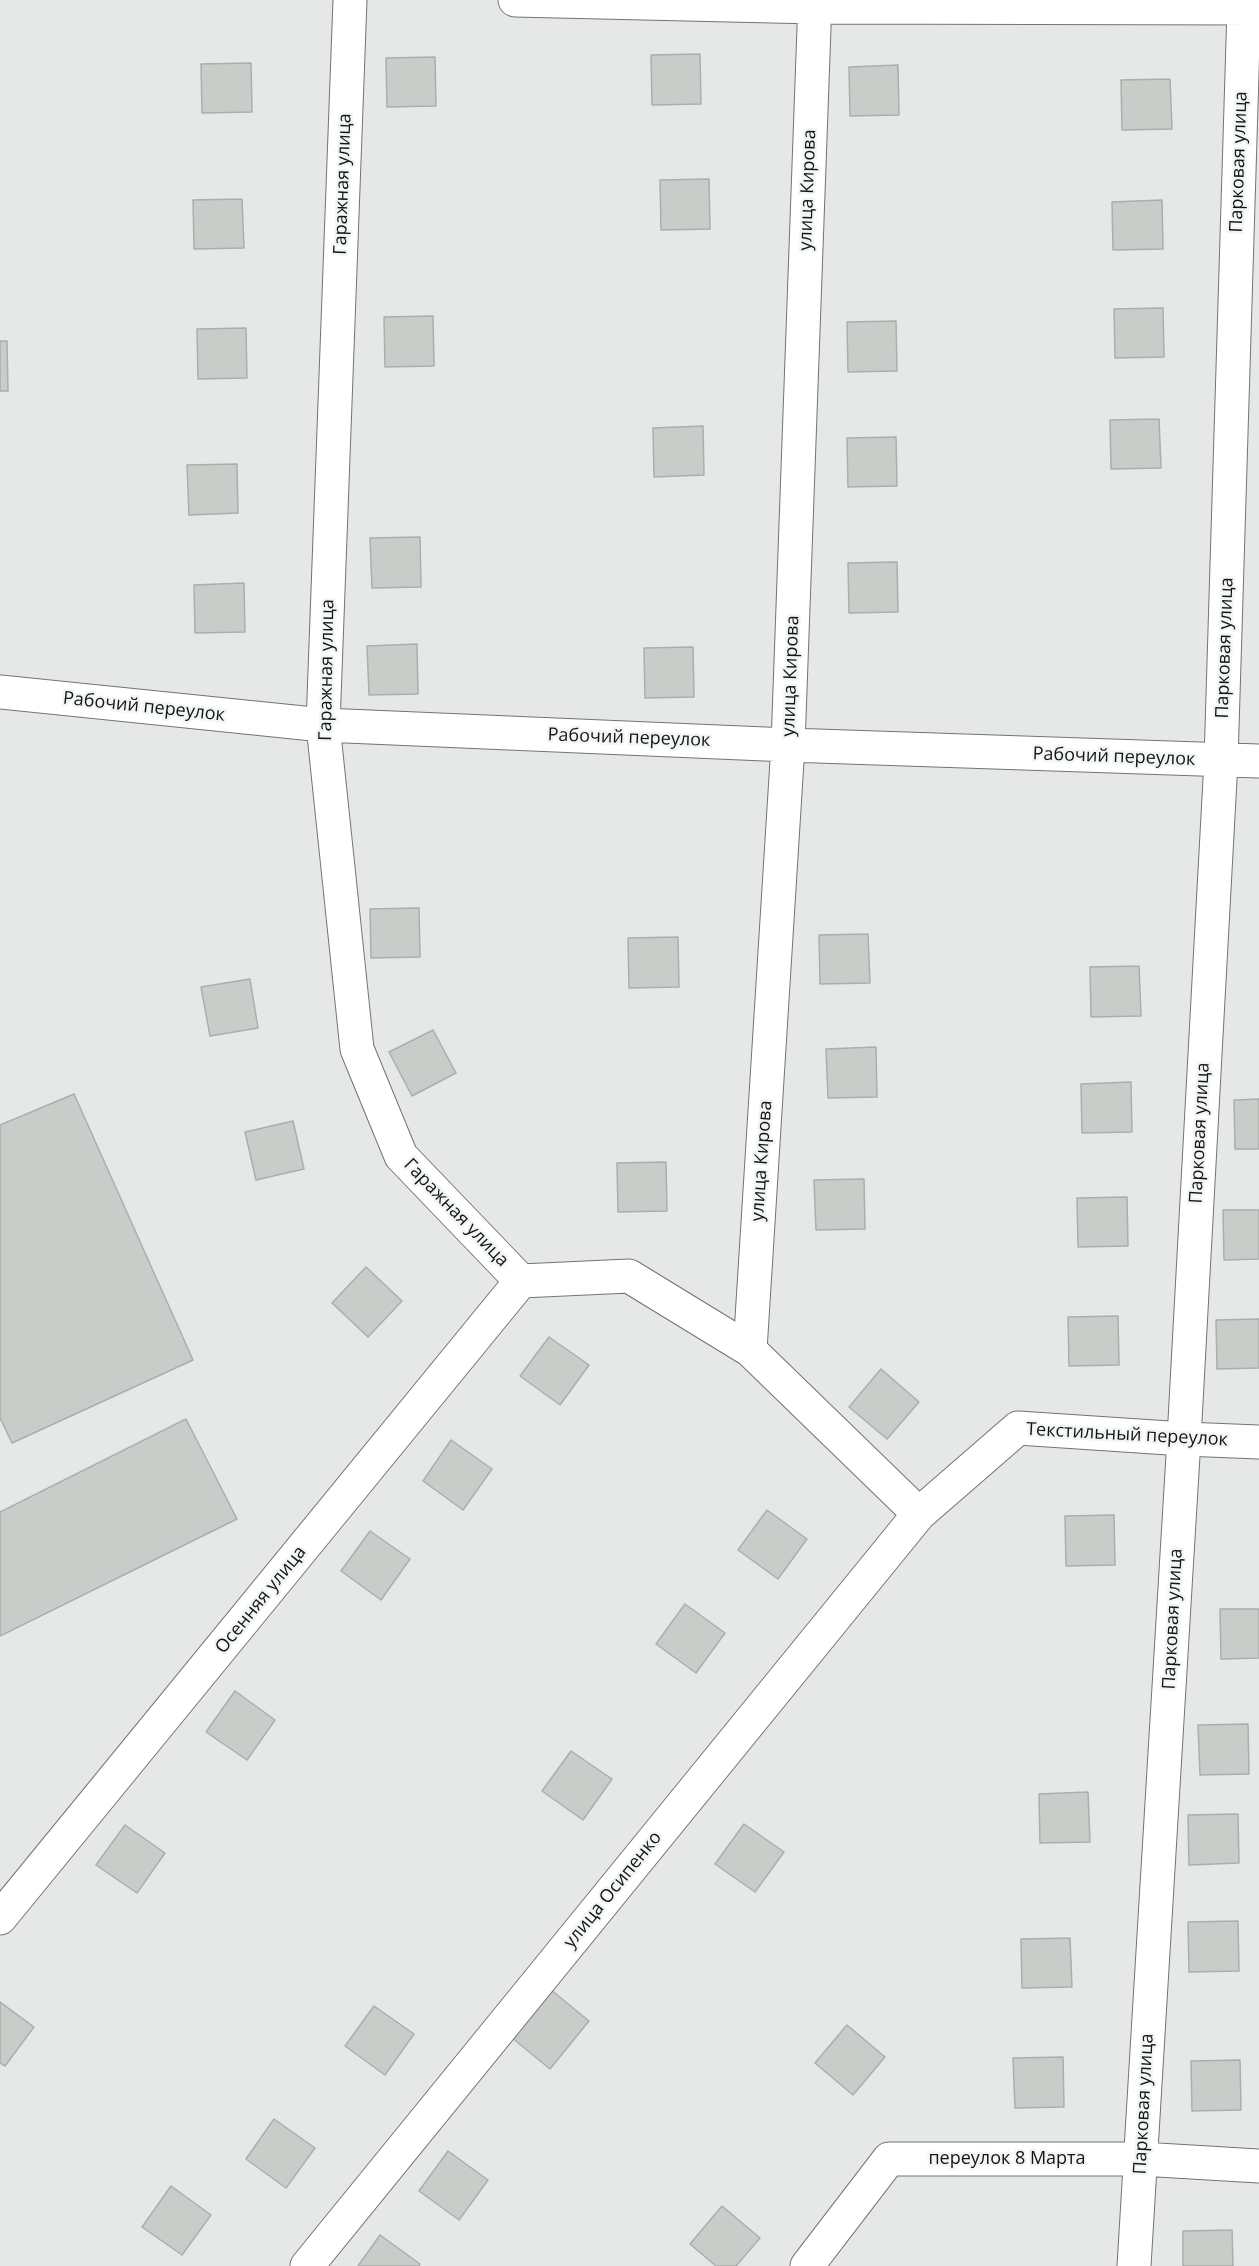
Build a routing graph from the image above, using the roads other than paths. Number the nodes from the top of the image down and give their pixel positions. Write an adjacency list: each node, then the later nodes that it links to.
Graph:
1 (350, 0): 6 (street, Гаражная улица)
2 (515, 0): 3 (street)
3 (815, 3): 4 (street); 7 (street, улица Кирова)
4 (1248, 6): 8 (street, Парковая улица)
5 (0, 692): 6 (street, Рабочий переулок)
6 (323, 725): 7 (street, Рабочий переулок); 10 (street, Гаражная улица)
7 (788, 745): 8 (street, Рабочий переулок); 11 (street, улица Кирова)
8 (1221, 760): 9 (street, Рабочий переулок); 12 (street, Парковая улица)
9 (1259, 762)
10 (521, 1281): 11 (street); 15 (street, Осенняя улица)
11 (750, 1350): 14 (street)
12 (1184, 1439): 13 (street, Текстильный переулок); 14 (street, Текстильный переулок); 16 (street, Парковая улица)
13 (1259, 1442)
14 (919, 1514): 18 (street, улица Осипенко)
15 (0, 1918)
16 (1141, 2159): 17 (street, переулок 8 Марта); 19 (street, переулок 8 Марта); 20 (street, Парковая улица)
17 (1259, 2166)
18 (307, 2266)
19 (807, 2266)
20 (1134, 2266)

